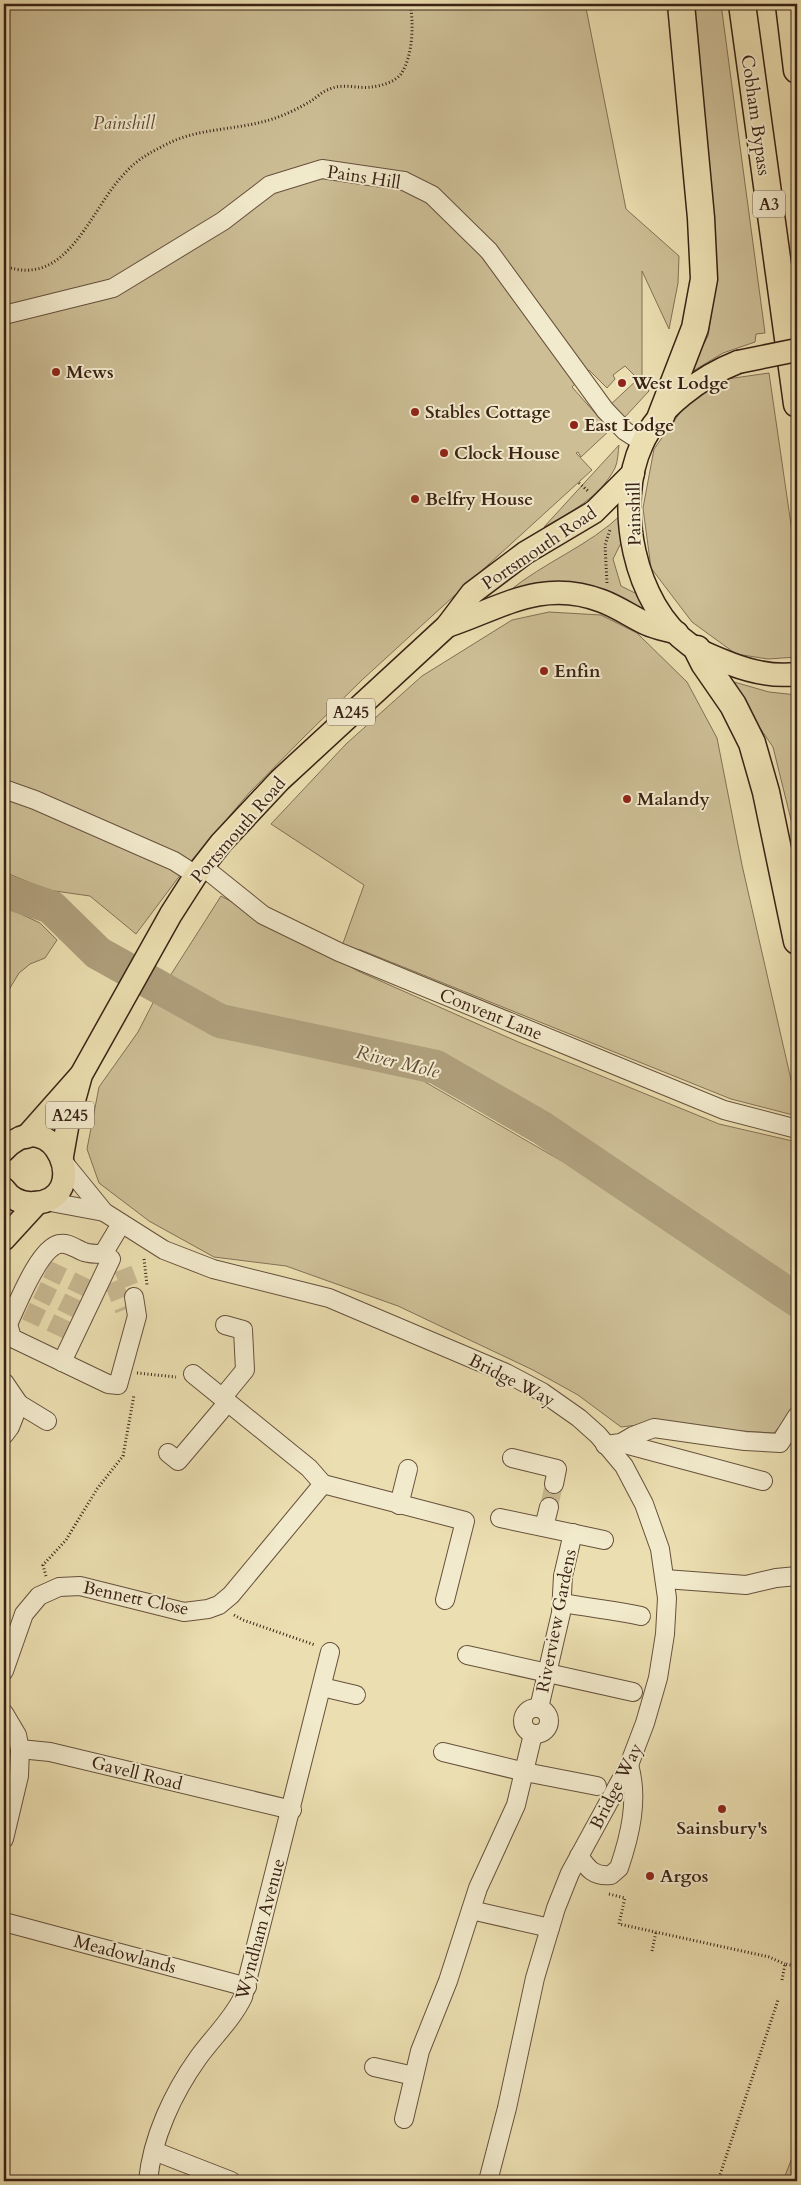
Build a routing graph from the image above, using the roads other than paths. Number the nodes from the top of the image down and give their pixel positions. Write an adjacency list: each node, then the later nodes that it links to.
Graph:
1 (666, 4): 4 (street)
2 (742, 4): 8 (highway, Cobham Bypass / A3)
3 (789, 4): 5 (highway)
4 (682, 15): 9 (highway)
5 (797, 70)
6 (4, 315): 10 (street, Pains Hill)
7 (797, 350): 9 (main road, Painshill, bridge)
8 (797, 404)
9 (661, 416): 10 (main road, Painshill)
10 (642, 442): 11 (main road, Painshill)
11 (633, 473): 12 (main road, Portsmouth Road / A245); 13 (main road, Painshill)
12 (447, 626): 13 (main road, Portsmouth Road / A245); 17 (main road, Portsmouth Road / A245)
13 (677, 633): 14 (main road, Painshill)
14 (697, 649): 15 (main road, Painshill); 18 (highway)
15 (792, 675)
16 (4, 789): 17 (street, Convent Lane)
17 (199, 871): 19 (main road, Portsmouth Road / A245); 20 (street, Convent Lane)
18 (797, 941)
19 (81, 1075): 21 (main road, Portsmouth Road / A245); 23 (main road, Portsmouth Road / A245)
20 (797, 1129)
21 (26, 1137): 22 (main road, Portsmouth Road); 23 (main road)
22 (4, 1150)
23 (63, 1160): 25 (main road, Portsmouth Road); 26 (street, Bridge Way)
24 (4, 1189): 25 (main road)
25 (41, 1202): 26 (street, Bridge Way); 28 (main road)
26 (104, 1212): 27 (street, Bridge Way)
27 (121, 1224): 29 (street); 41 (street, Bridge Way)
28 (4, 1239)
29 (113, 1266): 31 (street); 33 (street)
30 (135, 1298): 33 (street)
31 (6, 1323): 33 (street)
32 (225, 1325): 36 (street)
33 (62, 1362)
34 (193, 1374): 36 (street)
35 (4, 1382): 37 (street)
36 (225, 1400): 42 (street); 46 (street)
37 (19, 1404): 39 (street); 40 (street)
38 (797, 1416): 41 (street)
39 (47, 1421)
40 (4, 1435)
41 (613, 1444): 45 (street); 55 (street, Bridge Way)
42 (168, 1453)
43 (512, 1458): 47 (street)
44 (408, 1469): 48 (street)
45 (763, 1481)
46 (323, 1484): 48 (street); 61 (street, Bennett Close)
47 (554, 1484)
48 (399, 1505): 56 (street)
49 (548, 1507): 51 (street)
50 (500, 1518): 51 (street, Riverview Gardens)
51 (541, 1526): 52 (street, Riverview Gardens)
52 (573, 1533): 53 (street, Riverview Gardens); 57 (street, Riverview Gardens)
53 (604, 1540)
54 (797, 1576): 55 (street)
55 (665, 1579): 69 (street, Bridge Way)
56 (445, 1600)
57 (563, 1604): 58 (street); 62 (street, Riverview Gardens)
58 (641, 1616)
59 (330, 1652): 63 (street, Wyndham Avenue)
60 (466, 1655): 62 (street)
61 (4, 1671)
62 (547, 1673): 64 (street); 70 (street, Riverview Gardens)
63 (322, 1687): 65 (street); 72 (street, Wyndham Avenue)
64 (633, 1692)
65 (356, 1695)
66 (4, 1713): 67 (street)
67 (20, 1749): 72 (street, Gavell Road); 73 (street)
68 (443, 1752): 70 (street)
69 (630, 1765): 74 (street, Bridge Way); 74 (street)
70 (525, 1772): 71 (street); 75 (street, Riverview Gardens)
71 (597, 1786)
72 (292, 1810): 78 (street, Wyndham Avenue)
73 (4, 1838)
74 (579, 1856): 77 (street, Bridge Way)
75 (470, 1910): 77 (street); 80 (street, Riverview Gardens)
76 (4, 1922): 78 (street, Meadowlands)
77 (550, 1928): 85 (street, Bridge Way)
78 (247, 1987): 82 (street, Wyndham Avenue)
79 (374, 2067): 80 (street)
80 (414, 2076): 81 (street, Riverview Gardens)
81 (404, 2119)
82 (154, 2152): 83 (street, Wyndham Avenue); 84 (street)
83 (148, 2181)
84 (232, 2181)
85 (488, 2181)

